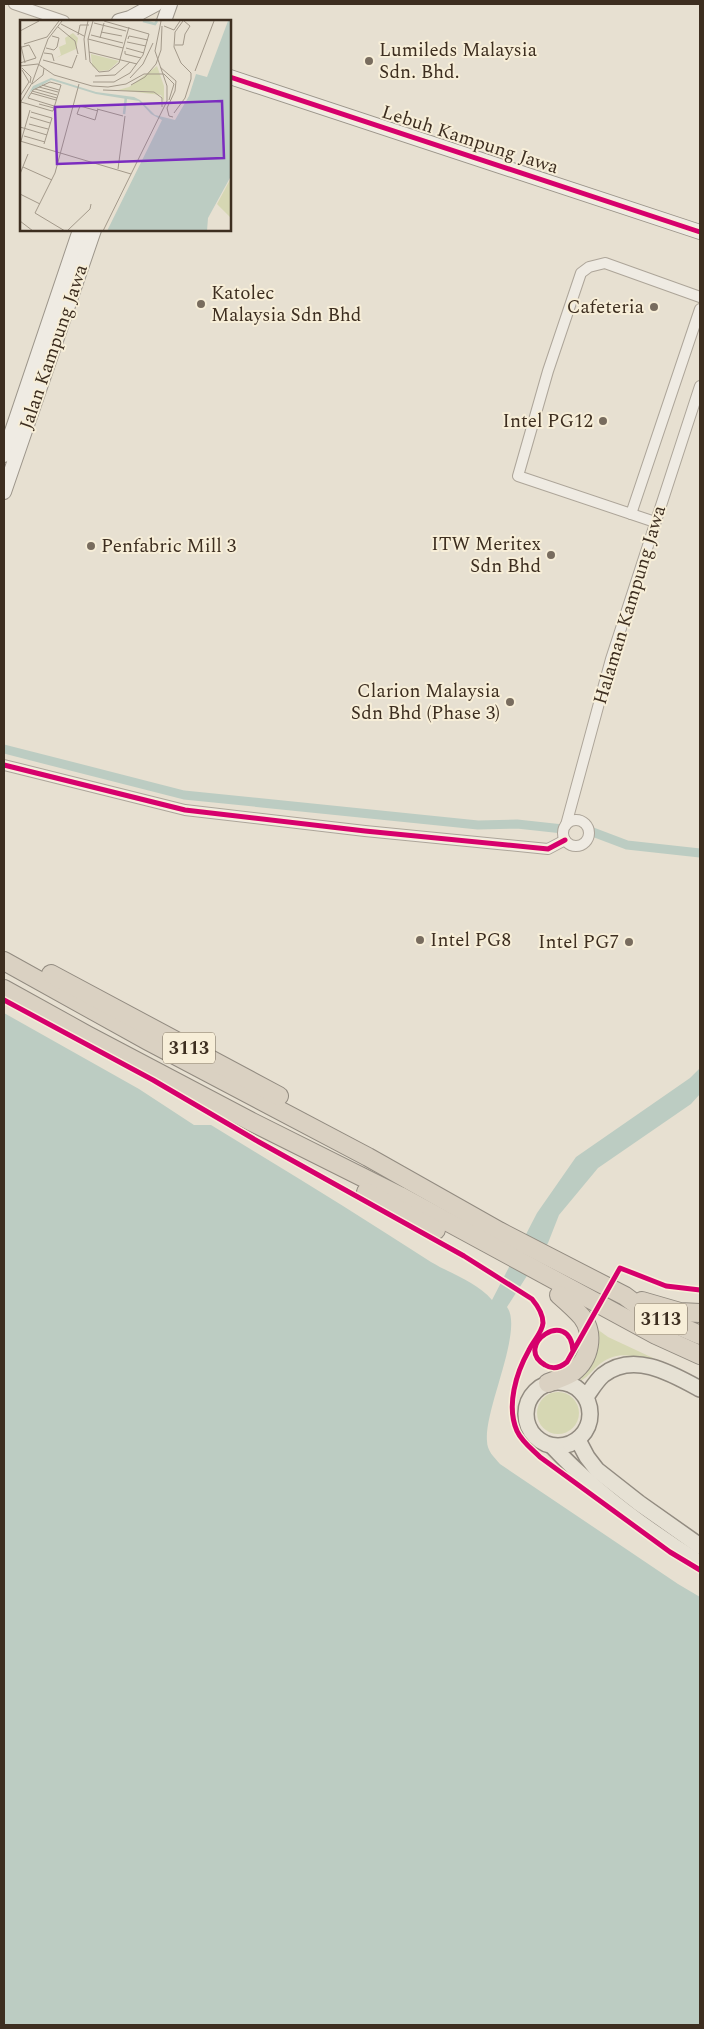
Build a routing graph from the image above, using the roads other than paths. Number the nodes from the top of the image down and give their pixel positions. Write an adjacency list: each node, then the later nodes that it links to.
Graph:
1 (14, 4): 3 (street)
2 (163, 4): 4 (street); 5 (street); 6 (street); 7 (street)
3 (61, 20)
4 (123, 20)
5 (152, 20)
6 (164, 20)
7 (170, 20)
8 (231, 78): 11 (street, Lebuh Kampung Jawa)
9 (80, 231): 15 (street, Jalan Kampung Jawa)
10 (94, 231): 16 (street, Jalan Kampung Jawa)
11 (700, 232)
12 (700, 297): 17 (street)
13 (700, 309): 17 (street)
14 (700, 386): 18 (street, Halaman Kampung Jawa)
15 (4, 455)
16 (4, 492)
17 (631, 514): 18 (street)
18 (655, 522): 20 (street, Halaman Kampung Jawa)
19 (4, 765): 21 (street)
20 (566, 825): 21 (street); 21 (street)
21 (565, 840)
22 (4, 949): 28 (highway, 3113)
23 (4, 962): 26 (highway, 3113)
24 (4, 974): 26 (highway, 3113)
25 (4, 989): 27 (highway, 3113)
26 (223, 1086): 28 (highway, 3113); 29 (highway, 3113)
27 (252, 1122): 29 (highway, 3113); 30 (highway)
28 (368, 1157): 33 (highway, 3113)
29 (400, 1196): 30 (highway, 3113)
30 (491, 1252): 31 (highway, 3113)
31 (541, 1279): 32 (highway); 36 (highway, 3113)
32 (559, 1295): 37 (highway); 38 (highway)
33 (625, 1296): 34 (highway); 35 (highway, 3113)
34 (700, 1313)
35 (700, 1335)
36 (700, 1355)
37 (700, 1366)
38 (548, 1383): 40 (main road); 42 (main road)
39 (700, 1389): 40 (main road)
40 (586, 1397): 41 (main road)
41 (578, 1440): 42 (main road); 43 (main road)
42 (552, 1446): 44 (main road)
43 (700, 1546)
44 (700, 1563)

